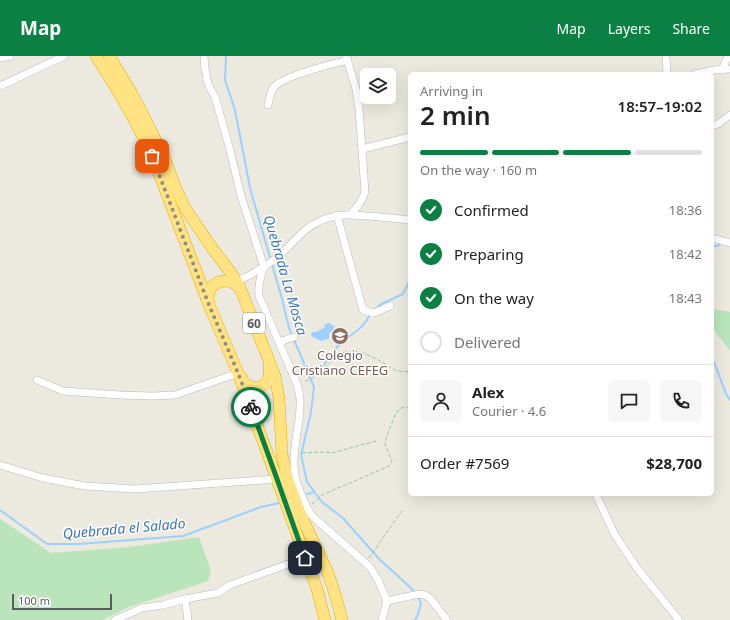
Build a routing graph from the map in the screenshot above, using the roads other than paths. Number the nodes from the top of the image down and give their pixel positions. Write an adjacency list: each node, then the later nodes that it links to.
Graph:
1 (10, 56): 8 (street)
2 (64, 56): 13 (street)
3 (96, 56): 27 (highway)
4 (109, 56): 25 (highway, 60)
5 (204, 56): 24 (street)
6 (666, 56): 11 (street)
7 (728, 56): 10 (street)
8 (0, 58)
9 (347, 58): 14 (street); 18 (street)
10 (726, 70): 12 (street)
11 (667, 72)
12 (704, 72)
13 (0, 86)
14 (268, 105)
15 (730, 115): 16 (street)
16 (714, 125)
17 (408, 138): 18 (street)
18 (362, 149): 19 (street)
19 (351, 214): 20 (street); 21 (street)
20 (337, 215): 24 (street); 28 (street)
21 (408, 220)
22 (714, 238): 23 (street)
23 (730, 243)
24 (266, 265): 25 (street); 30 (street)
25 (237, 282): 26 (highway, 60)
26 (242, 292): 27 (highway); 31 (highway, 60)
27 (209, 305): 32 (highway)
28 (390, 306)
29 (294, 337): 30 (street)
30 (282, 341): 39 (street)
31 (267, 354): 32 (highway); 43 (highway, 60)
32 (238, 373): 33 (street); 35 (highway)
33 (37, 380)
34 (0, 465): 35 (street)
35 (277, 479): 37 (highway)
36 (597, 496): 46 (street)
37 (305, 558): 38 (street); 42 (highway)
38 (186, 599): 40 (street); 41 (street)
39 (387, 601): 44 (street); 45 (street)
40 (116, 620)
41 (188, 620)
42 (325, 620)
43 (342, 620)
44 (382, 620)
45 (447, 620)
46 (679, 620)

